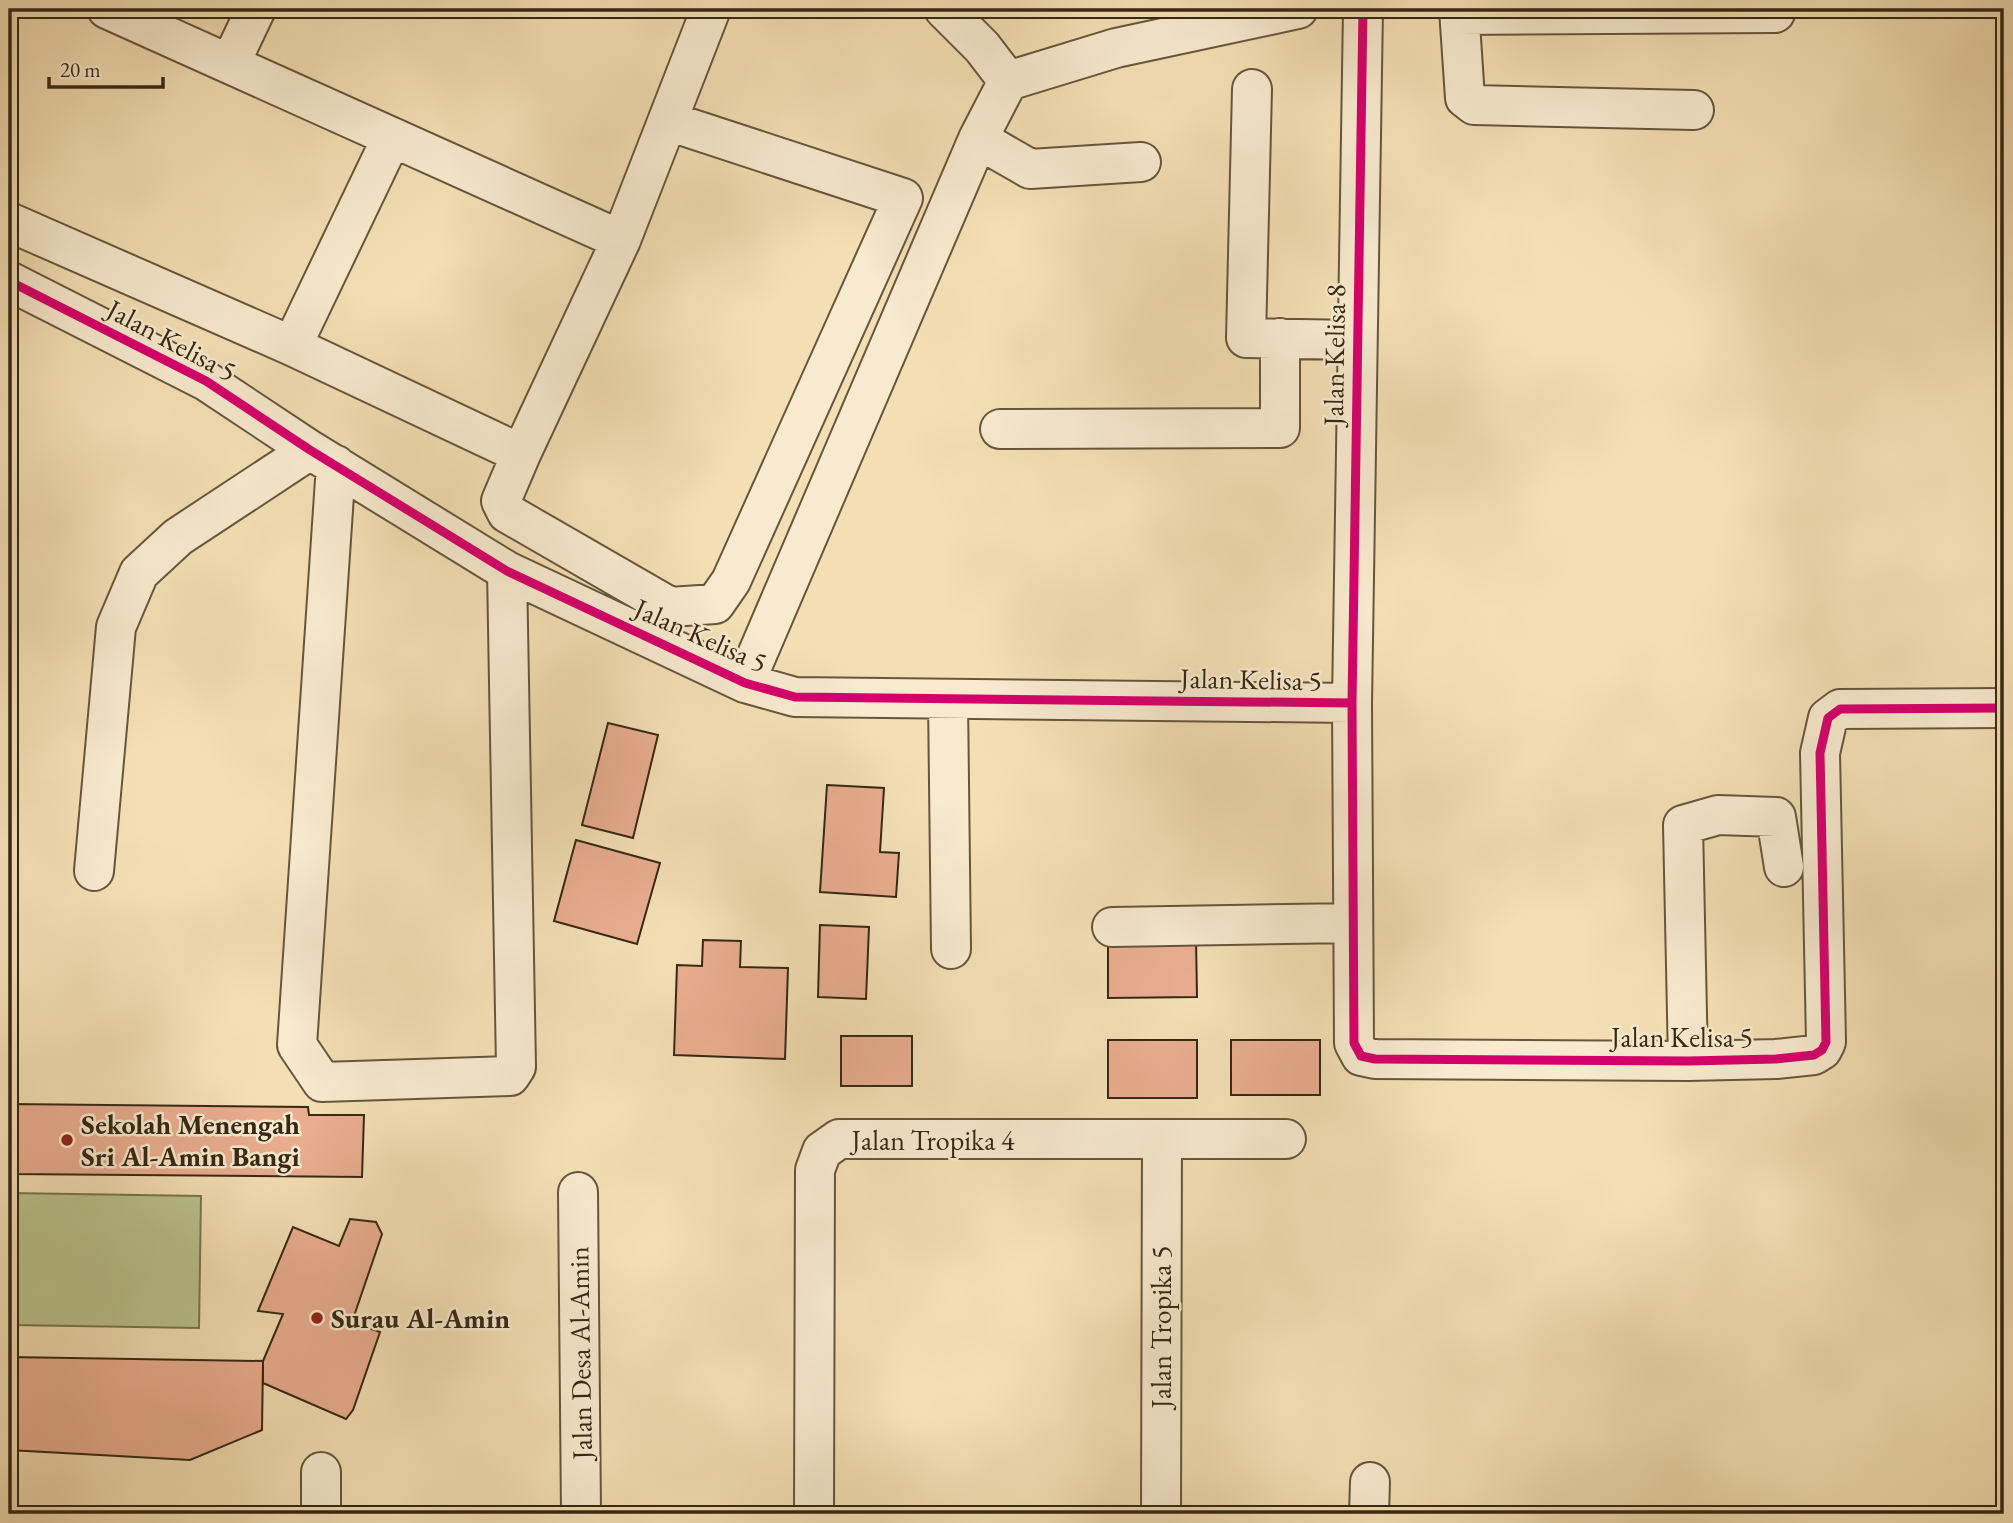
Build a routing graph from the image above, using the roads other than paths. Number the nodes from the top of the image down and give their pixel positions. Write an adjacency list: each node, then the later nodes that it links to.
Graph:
1 (107, 9): 9 (street)
2 (256, 9): 9 (street)
3 (711, 9): 13 (street)
4 (944, 9): 10 (street)
5 (1298, 9): 10 (street)
6 (1363, 9): 21 (street, Jalan Kelisa 8)
7 (1459, 12): 8 (street); 12 (street)
8 (1775, 13)
9 (230, 64): 14 (street)
10 (1008, 81): 15 (street)
11 (1252, 89): 20 (street)
12 (1694, 110)
13 (668, 121): 18 (street); 24 (street)
14 (392, 137): 18 (street); 22 (street)
15 (978, 139): 16 (street); 27 (street)
16 (1141, 162)
17 (9, 222): 22 (street)
18 (621, 240): 24 (street)
19 (9, 281): 25 (street, Jalan Kelisa 5)
20 (1280, 338): 21 (street); 23 (street)
21 (1357, 340): 29 (street, Jalan Kelisa 8)
22 (292, 346): 24 (street)
23 (1000, 429)
24 (521, 454)
25 (323, 458): 26 (street, Jalan Kelisa 5); 26 (street); 32 (street)
26 (506, 571): 27 (street, Jalan Kelisa 5)
27 (745, 683): 28 (street, Jalan Kelisa 5)
28 (948, 699): 29 (street, Jalan Kelisa 5); 35 (street)
29 (1352, 703): 33 (street, Jalan Kelisa 5)
30 (2004, 708): 36 (street, Jalan Kelisa 5)
31 (1784, 867): 36 (street)
32 (94, 871)
33 (1352, 923): 34 (street); 36 (street, Jalan Kelisa 5)
34 (1112, 927)
35 (951, 949)
36 (1688, 1061)
37 (1286, 1139): 38 (street, Jalan Tropika 4)
38 (1162, 1140): 43 (street, Jalan Tropika 4); 44 (street, Jalan Tropika 5)
39 (578, 1192): 42 (street, Jalan Desa Al-Amin)
40 (321, 1472): 41 (street)
41 (321, 1514)
42 (581, 1514)
43 (814, 1514)
44 (1161, 1514)

